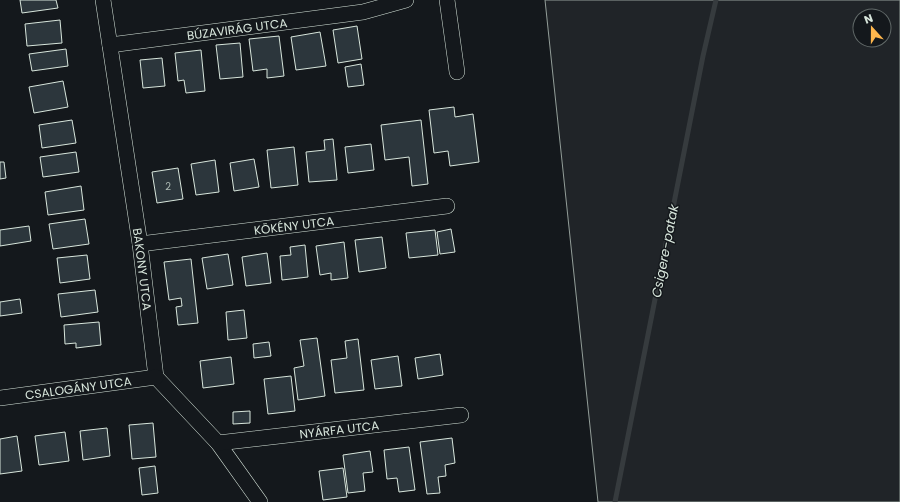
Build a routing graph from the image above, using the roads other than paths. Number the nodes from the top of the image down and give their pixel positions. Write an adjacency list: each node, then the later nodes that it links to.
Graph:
1 (103, 0): 4 (street, BAKONY UTCA)
2 (406, 0): 4 (street, BÚZAVIRÁG UTCA)
3 (447, 0): 5 (street)
4 (110, 45): 7 (street, BAKONY UTCA)
5 (457, 72)
6 (447, 206): 7 (street, KÖKÉNY UTCA)
7 (140, 244): 8 (street, BAKONY UTCA)
8 (156, 377): 9 (street, CSALOGÁNY UTCA); 11 (street)
9 (0, 398)
10 (461, 415): 11 (street, NYÁRFA UTCA)
11 (218, 443): 12 (street)
12 (260, 502)

